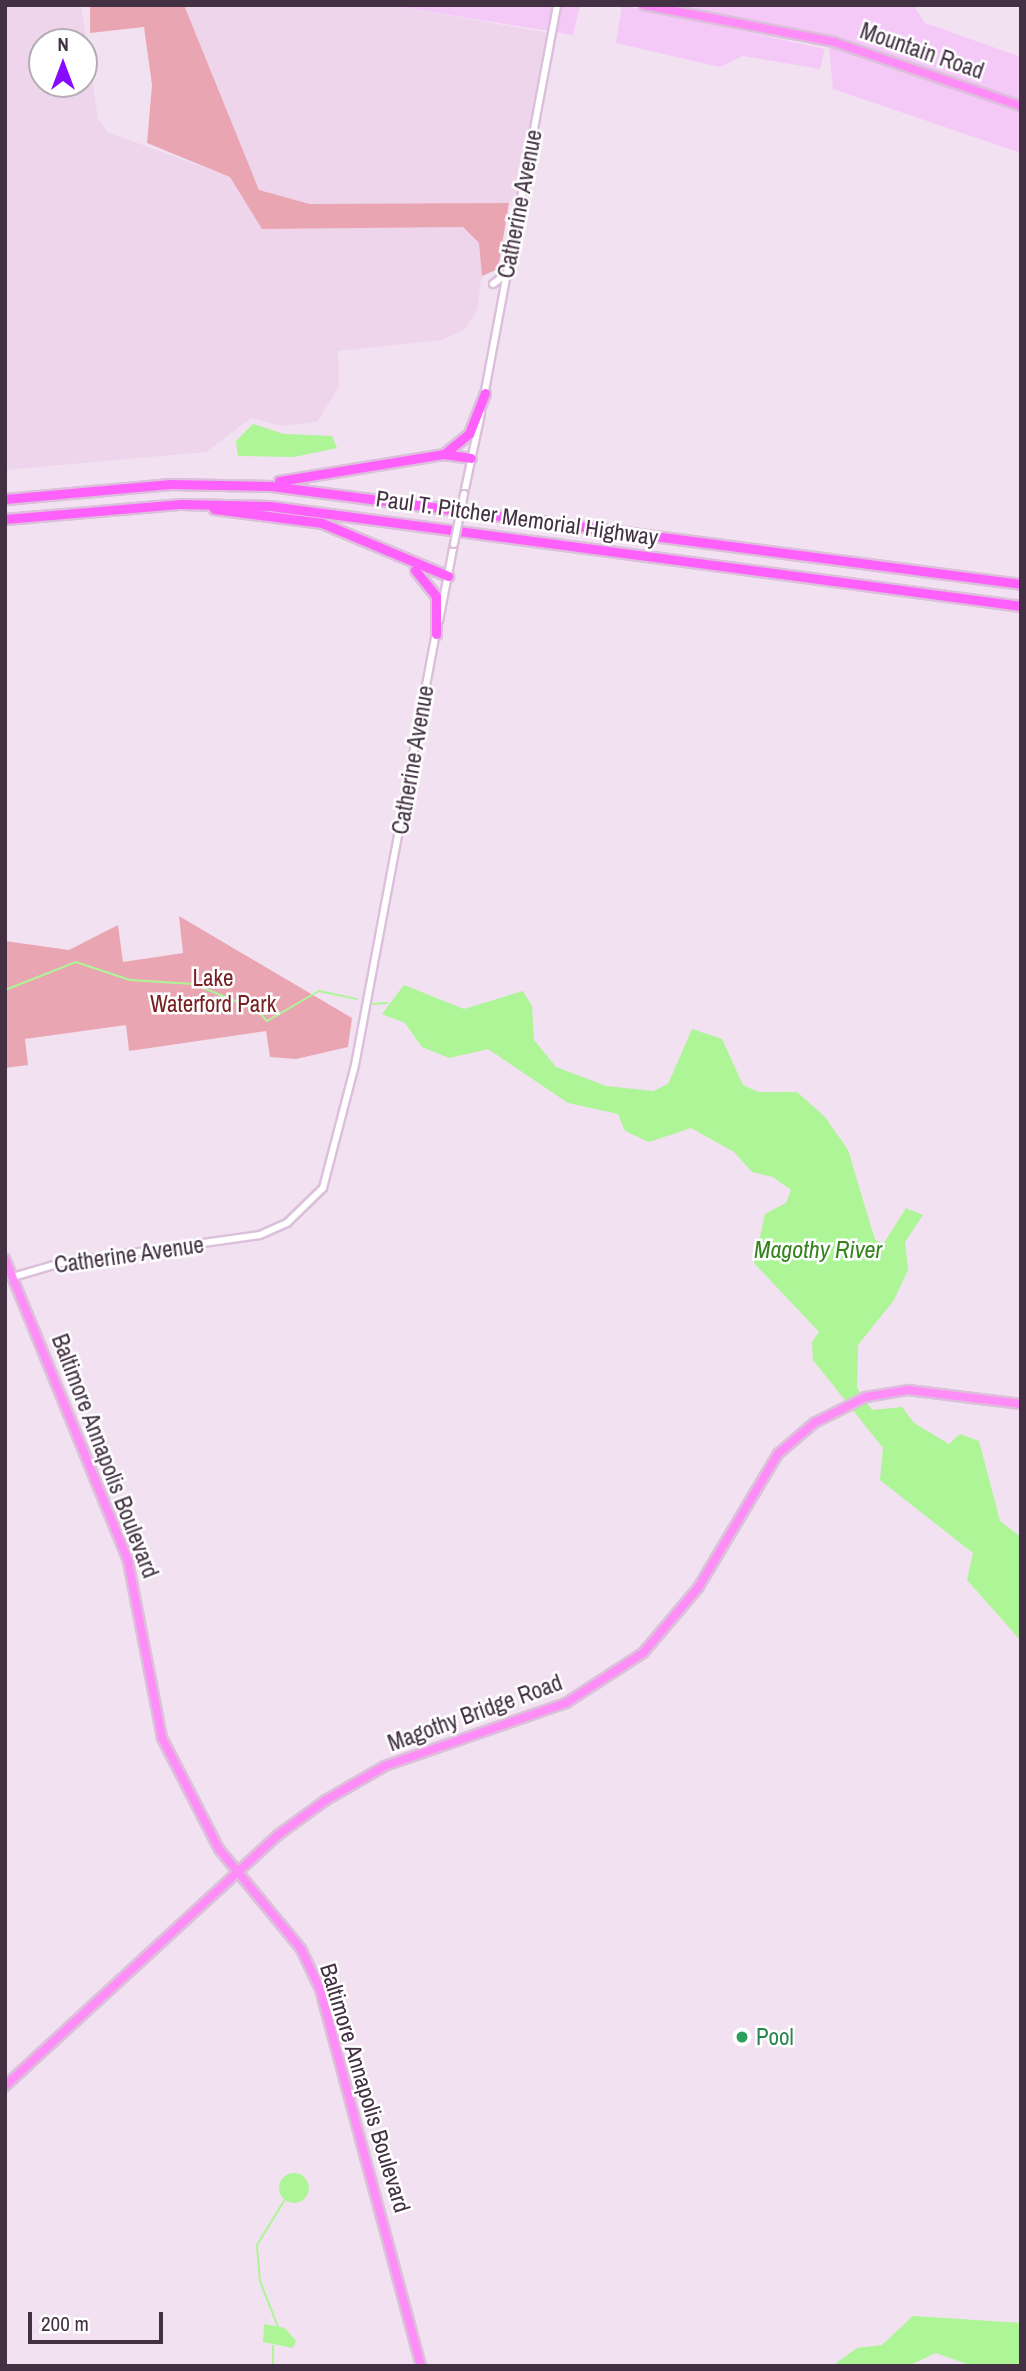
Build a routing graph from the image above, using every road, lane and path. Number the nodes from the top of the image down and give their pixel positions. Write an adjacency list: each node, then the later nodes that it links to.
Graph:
1 (557, 5): 4 (street, Catherine Avenue)
2 (644, 5): 3 (main road, Mountain Road)
3 (1021, 106)
4 (506, 274): 5 (street); 6 (street, Catherine Avenue)
5 (493, 284)
6 (485, 393): 7 (highway); 8 (street, Catherine Avenue)
7 (443, 454): 8 (highway); 9 (highway)
8 (471, 458): 14 (street, Catherine Avenue, bridge)
9 (201, 483): 10 (highway, Paul T. Pitcher Memorial Highway); 15 (highway, Paul T. Pitcher Memorial Highway)
10 (5, 499)
11 (181, 504): 12 (highway, Paul T. Pitcher Memorial Highway); 13 (highway); 16 (highway, Paul T. Pitcher Memorial Highway)
12 (5, 519)
13 (400, 559): 14 (highway); 17 (highway)
14 (448, 576): 17 (street, Catherine Avenue)
15 (1021, 584)
16 (1021, 606)
17 (436, 634): 19 (street, Catherine Avenue)
18 (5, 1259): 19 (main road, Baltimore Annapolis Boulevard)
19 (9, 1279): 21 (main road, Baltimore Annapolis Boulevard)
20 (1021, 1404): 21 (main road, Magothy Bridge Road)
21 (238, 1873): 22 (main road, Magothy Bridge Road); 23 (main road, Baltimore Annapolis Boulevard)
22 (5, 2086)
23 (421, 2366)

